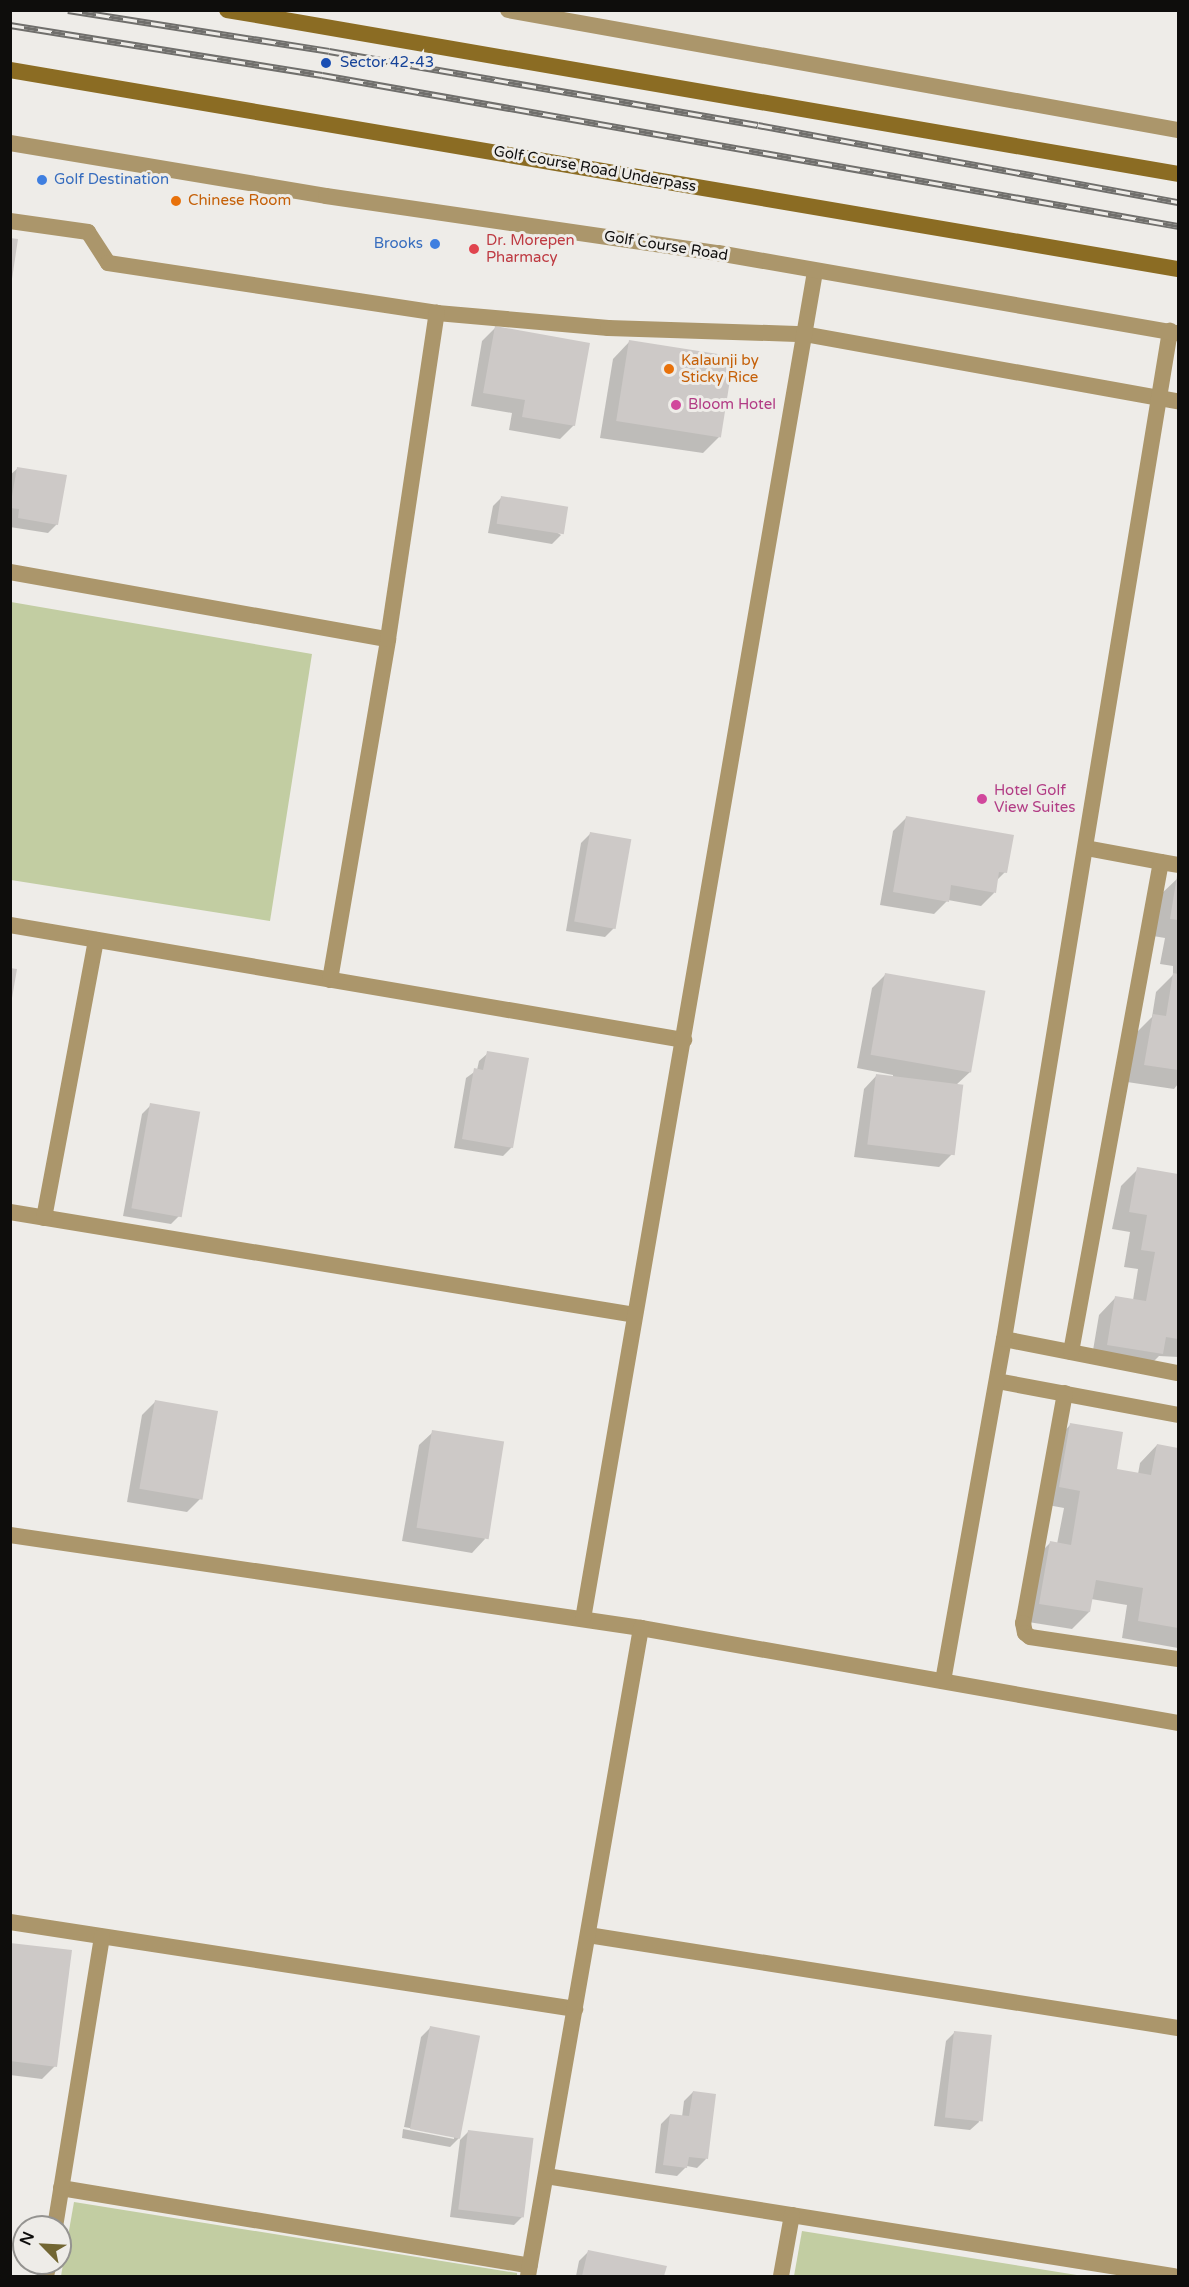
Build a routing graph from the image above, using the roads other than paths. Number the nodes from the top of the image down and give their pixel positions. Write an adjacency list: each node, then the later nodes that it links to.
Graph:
1 (227, 10): 6 (main road)
2 (508, 10): 4 (street)
3 (10, 70): 8 (main road, Golf Course Road Underpass)
4 (1179, 130)
5 (10, 143): 9 (street, Golf Course Road)
6 (1179, 174)
7 (10, 221): 10 (street)
8 (1179, 269)
9 (815, 271): 11 (street, Golf Course Road); 12 (street)
10 (437, 313): 12 (street); 16 (street)
11 (1174, 332): 13 (street)
12 (804, 334): 13 (street); 23 (street)
13 (1160, 398): 14 (street); 17 (street)
14 (1179, 401)
15 (10, 572): 16 (street)
16 (388, 639): 22 (street)
17 (1086, 848): 18 (street); 27 (street)
18 (1161, 862): 19 (street); 28 (street)
19 (1179, 865)
20 (10, 925): 21 (street)
21 (96, 939): 22 (street); 25 (street)
22 (330, 980): 23 (street)
23 (684, 1040): 26 (street)
24 (10, 1212): 25 (street)
25 (44, 1218): 26 (street)
26 (636, 1315): 34 (street)
27 (1004, 1340): 28 (street); 30 (street)
28 (1071, 1352): 29 (street)
29 (1179, 1373)
30 (997, 1381): 31 (street); 37 (street)
31 (1065, 1393): 32 (street); 36 (street)
32 (1179, 1415)
33 (10, 1535): 34 (street)
34 (583, 1619): 35 (street)
35 (641, 1628): 37 (street); 40 (street)
36 (1179, 1659)
37 (943, 1681): 38 (street)
38 (1179, 1723)
39 (10, 1922): 41 (street)
40 (588, 1935): 42 (street); 43 (street)
41 (102, 1937): 42 (street); 45 (street)
42 (575, 2009): 44 (street)
43 (1179, 2028)
44 (546, 2176): 47 (street); 48 (street)
45 (61, 2188): 46 (street); 48 (street)
46 (56, 2215)
47 (792, 2216): 49 (street); 50 (street)
48 (529, 2271)
49 (781, 2277)
50 (1174, 2277)

